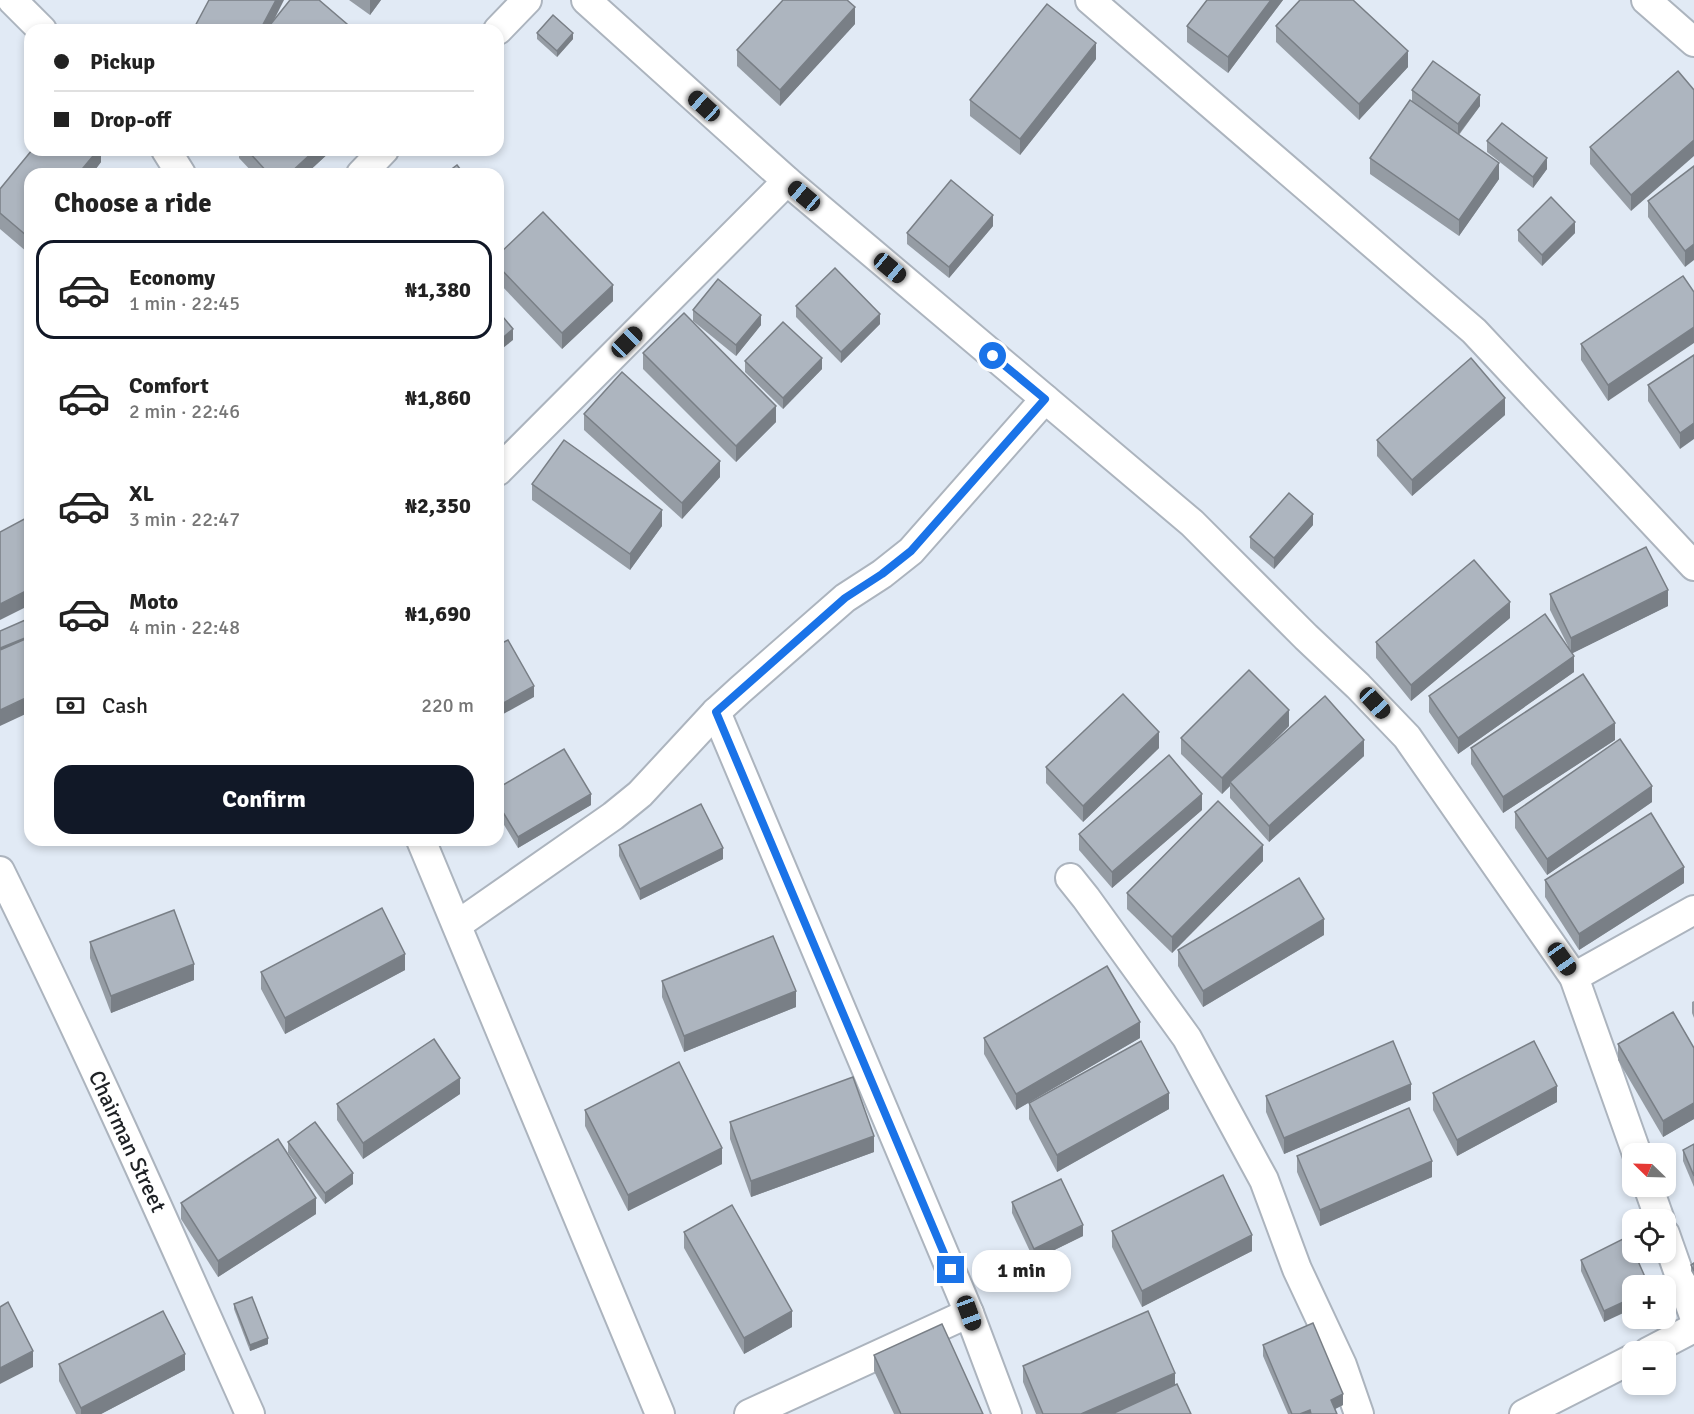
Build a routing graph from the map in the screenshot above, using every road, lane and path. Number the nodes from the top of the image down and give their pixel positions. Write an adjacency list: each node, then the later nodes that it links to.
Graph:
1 (12, 0): 6 (street)
2 (527, 0): 7 (street)
3 (586, 0): 11 (street)
4 (1090, 0): 14 (street)
5 (1646, 0): 8 (street)
6 (36, 24)
7 (504, 24)
8 (1694, 42)
9 (378, 156): 10 (street)
10 (368, 168)
11 (787, 181): 12 (street); 13 (street)
12 (1045, 399): 15 (street); 21 (street)
13 (504, 465)
14 (1694, 566)
15 (716, 712): 20 (street); 24 (street)
16 (424, 846): 20 (street)
17 (0, 871): 29 (street, Chairman Street)
18 (1070, 878): 33 (street)
19 (1694, 910): 21 (street)
20 (457, 925): 30 (street)
21 (1574, 977): 22 (street)
22 (1633, 1143)
23 (1675, 1263): 25 (street)
24 (969, 1313): 31 (street); 32 (street)
25 (1694, 1316)
26 (1694, 1328): 27 (street)
27 (1669, 1341)
28 (1622, 1364): 34 (street)
29 (249, 1414)
30 (660, 1414)
31 (749, 1414)
32 (1007, 1414)
33 (1359, 1414)
34 (1524, 1414)

